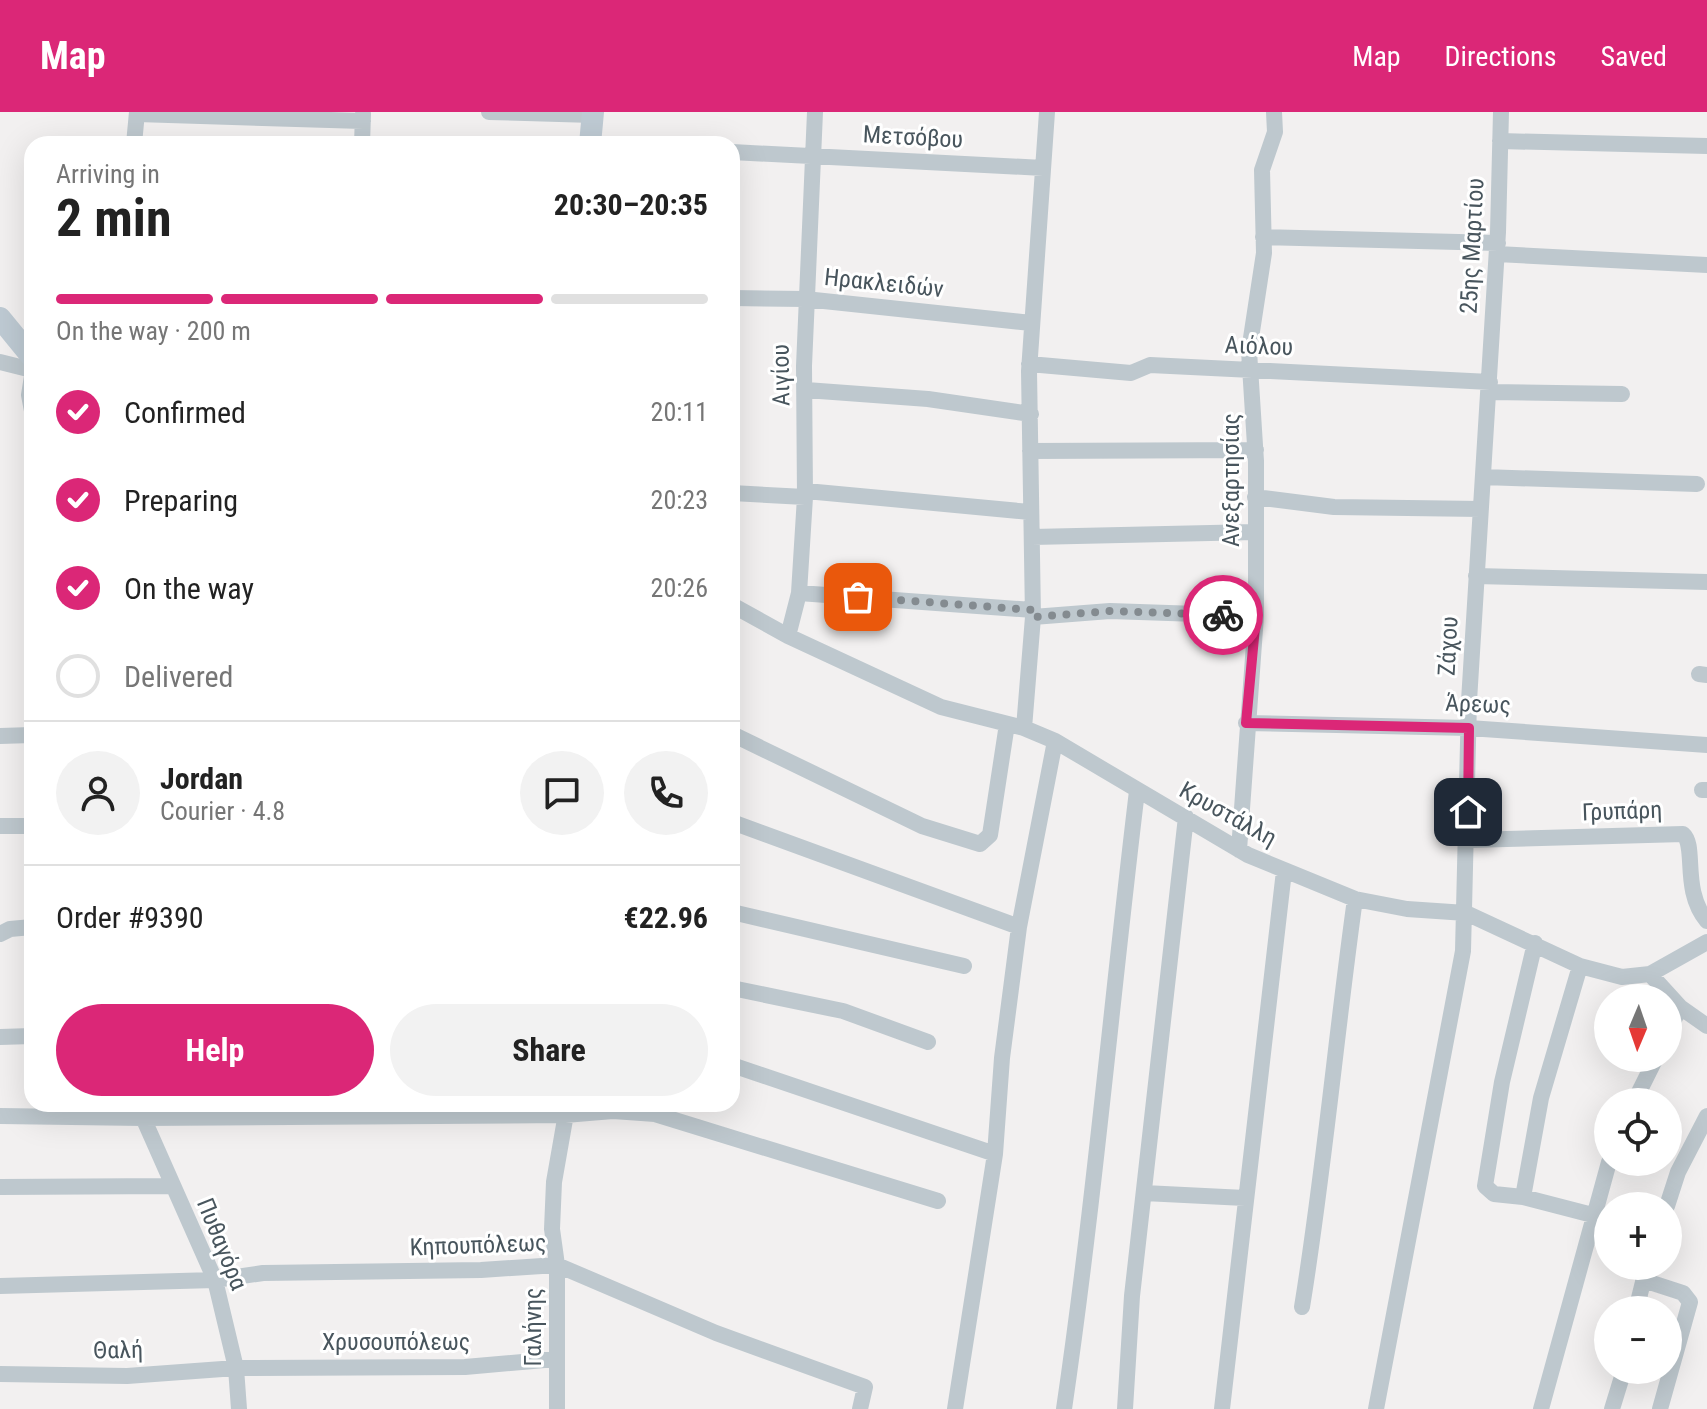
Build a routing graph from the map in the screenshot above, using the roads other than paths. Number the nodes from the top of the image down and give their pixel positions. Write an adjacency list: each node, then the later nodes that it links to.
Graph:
1 (489, 112): 7 (street)
2 (815, 112): 14 (street, Αιγίου)
3 (1047, 112): 15 (street)
4 (1274, 112): 16 (street, Ανεξαρτησίας)
5 (1501, 112): 11 (street, 25ης Μαρτίου)
6 (137, 113): 8 (street); 9 (street)
7 (593, 114): 10 (street)
8 (363, 117)
9 (135, 136)
10 (591, 136)
11 (1500, 141): 12 (street); 17 (street, 25ης Μαρτίου)
12 (1707, 146)
13 (740, 152): 14 (street, Μετσόβου)
14 (812, 156): 15 (street, Μετσόβου); 21 (street, Αιγίου)
15 (1043, 168): 23 (street)
16 (1263, 237): 17 (street); 29 (street, Ανεξαρτησίας)
17 (1497, 248): 18 (street); 30 (street, 25ης Μαρτίου)
18 (1707, 265)
19 (774, 297): 20 (street, Ηρακλειδών); 21 (street, Ηρακλειδών); 24 (street)
20 (740, 298)
21 (805, 299): 23 (street, Ηρακλειδών); 24 (street, Αιγίου)
22 (0, 318): 25 (street)
23 (1031, 323): 27 (street)
24 (805, 326): 31 (street, Αιγίου)
25 (24, 347)
26 (0, 362): 28 (street)
27 (1029, 364): 29 (street, Αιόλου); 33 (street)
28 (24, 370)
29 (1251, 370): 30 (street, Αιόλου); 34 (street, Ανεξαρτησίας)
30 (1490, 387): 32 (street, Αιόλου); 36 (street, Ζάχου)
31 (806, 390): 33 (street); 39 (street, Αιγίου)
32 (1622, 394)
33 (1031, 414): 35 (street)
34 (1256, 450): 35 (street); 40 (street, Ανεξαρτησίας)
35 (1030, 451): 42 (street)
36 (1483, 477): 37 (street); 41 (street, Ζάχου)
37 (1697, 484)
38 (740, 493): 39 (street)
39 (806, 494): 42 (street); 47 (street, Αιγίου)
40 (1255, 497): 41 (street); 43 (street, Ανεξαρτησίας)
41 (1481, 509): 45 (street, Ζάχου)
42 (1030, 512): 44 (street)
43 (1255, 532): 44 (street); 50 (street, Ανεξαρτησίας)
44 (1032, 537): 49 (street)
45 (1476, 576): 46 (street); 55 (street, Ζάχου)
46 (1707, 582)
47 (799, 593): 49 (street); 51 (street, Αιγίου)
48 (740, 609): 51 (street, Κρυστάλλη)
49 (1033, 613): 50 (street); 54 (street)
50 (1256, 616): 52 (street, Ανεξαρτησίας)
51 (788, 636): 53 (street, Κρυστάλλη)
52 (1246, 723): 55 (street, Άρεως); 67 (street, Ανεξαρτησίας)
53 (1007, 724): 54 (street, Κρυστάλλη); 58 (street)
54 (1024, 728): 59 (street, Κρυστάλλη)
55 (1469, 728): 60 (street, Άρεως); 66 (street, Ζάχου)
56 (24, 735): 57 (street)
57 (0, 736)
58 (740, 738)
59 (1055, 741): 61 (street, Κρυστάλλη); 73 (street)
60 (1707, 745)
61 (1137, 791): 62 (street, Κρυστάλλη); 118 (street)
62 (1186, 817): 67 (street, Κρυστάλλη); 99 (street)
63 (740, 825): 73 (street)
64 (0, 826): 65 (street)
65 (24, 826)
66 (1468, 840): 70 (street, Ζάχου); 72 (street, Γρυπάρη)
67 (1239, 850): 68 (street, Κρυστάλλη)
68 (1284, 871): 69 (street, Κρυστάλλη); 101 (street)
69 (1355, 899): 70 (street, Κρυστάλλη); 109 (street)
70 (1466, 913): 77 (street, Κρυστάλλη); 121 (street, Ζάχου)
71 (740, 914): 78 (street)
72 (1707, 921)
73 (1019, 927): 95 (street)
74 (24, 929): 75 (street)
75 (0, 934)
76 (1707, 942): 80 (street)
77 (1535, 943): 79 (street, Κρυστάλλη); 100 (street)
78 (964, 966)
79 (1580, 966): 80 (street, Κρυστάλλη); 100 (street)
80 (1650, 974): 81 (street)
81 (1659, 984)
82 (740, 990): 87 (street)
83 (1682, 1008): 84 (street)
84 (1707, 1026)
85 (24, 1036): 86 (street)
86 (0, 1037)
87 (928, 1042)
88 (740, 1068): 95 (street)
89 (112, 1112): 93 (street)
90 (140, 1112): 96 (street, Πυθαγόρα)
91 (566, 1112): 105 (street, Γαλήνης)
92 (627, 1112): 102 (street)
93 (0, 1116)
94 (1707, 1116): 98 (street)
95 (995, 1154): 117 (street)
96 (171, 1186): 97 (street); 106 (street, Πυθαγόρα)
97 (0, 1187)
98 (1672, 1192)
99 (1144, 1193): 101 (street); 119 (street)
100 (1523, 1197): 103 (street)
101 (1245, 1198): 120 (street)
102 (938, 1201)
103 (1594, 1215)
104 (1594, 1236): 122 (street)
105 (557, 1265): 106 (street, Κηπουπόλεως); 110 (street, Γαλήνης); 116 (street, Κηπουπόλεως)
106 (215, 1280): 108 (street, Κηπουπόλεως); 111 (street, Πυθαγόρα)
107 (1658, 1280): 124 (street)
108 (0, 1286)
109 (1302, 1307)
110 (556, 1359): 111 (street, Χρυσουπόλεως); 114 (street, Γαλήνης)
111 (236, 1368): 112 (street, Θαλή); 115 (street, Πυθαγόρα)
112 (0, 1374)
113 (1620, 1384): 123 (street)
114 (562, 1408)
115 (239, 1409)
116 (860, 1409)
117 (955, 1409)
118 (1064, 1409)
119 (1125, 1409)
120 (1222, 1409)
121 (1376, 1409)
122 (1541, 1409)
123 (1612, 1409)
124 (1660, 1409)

